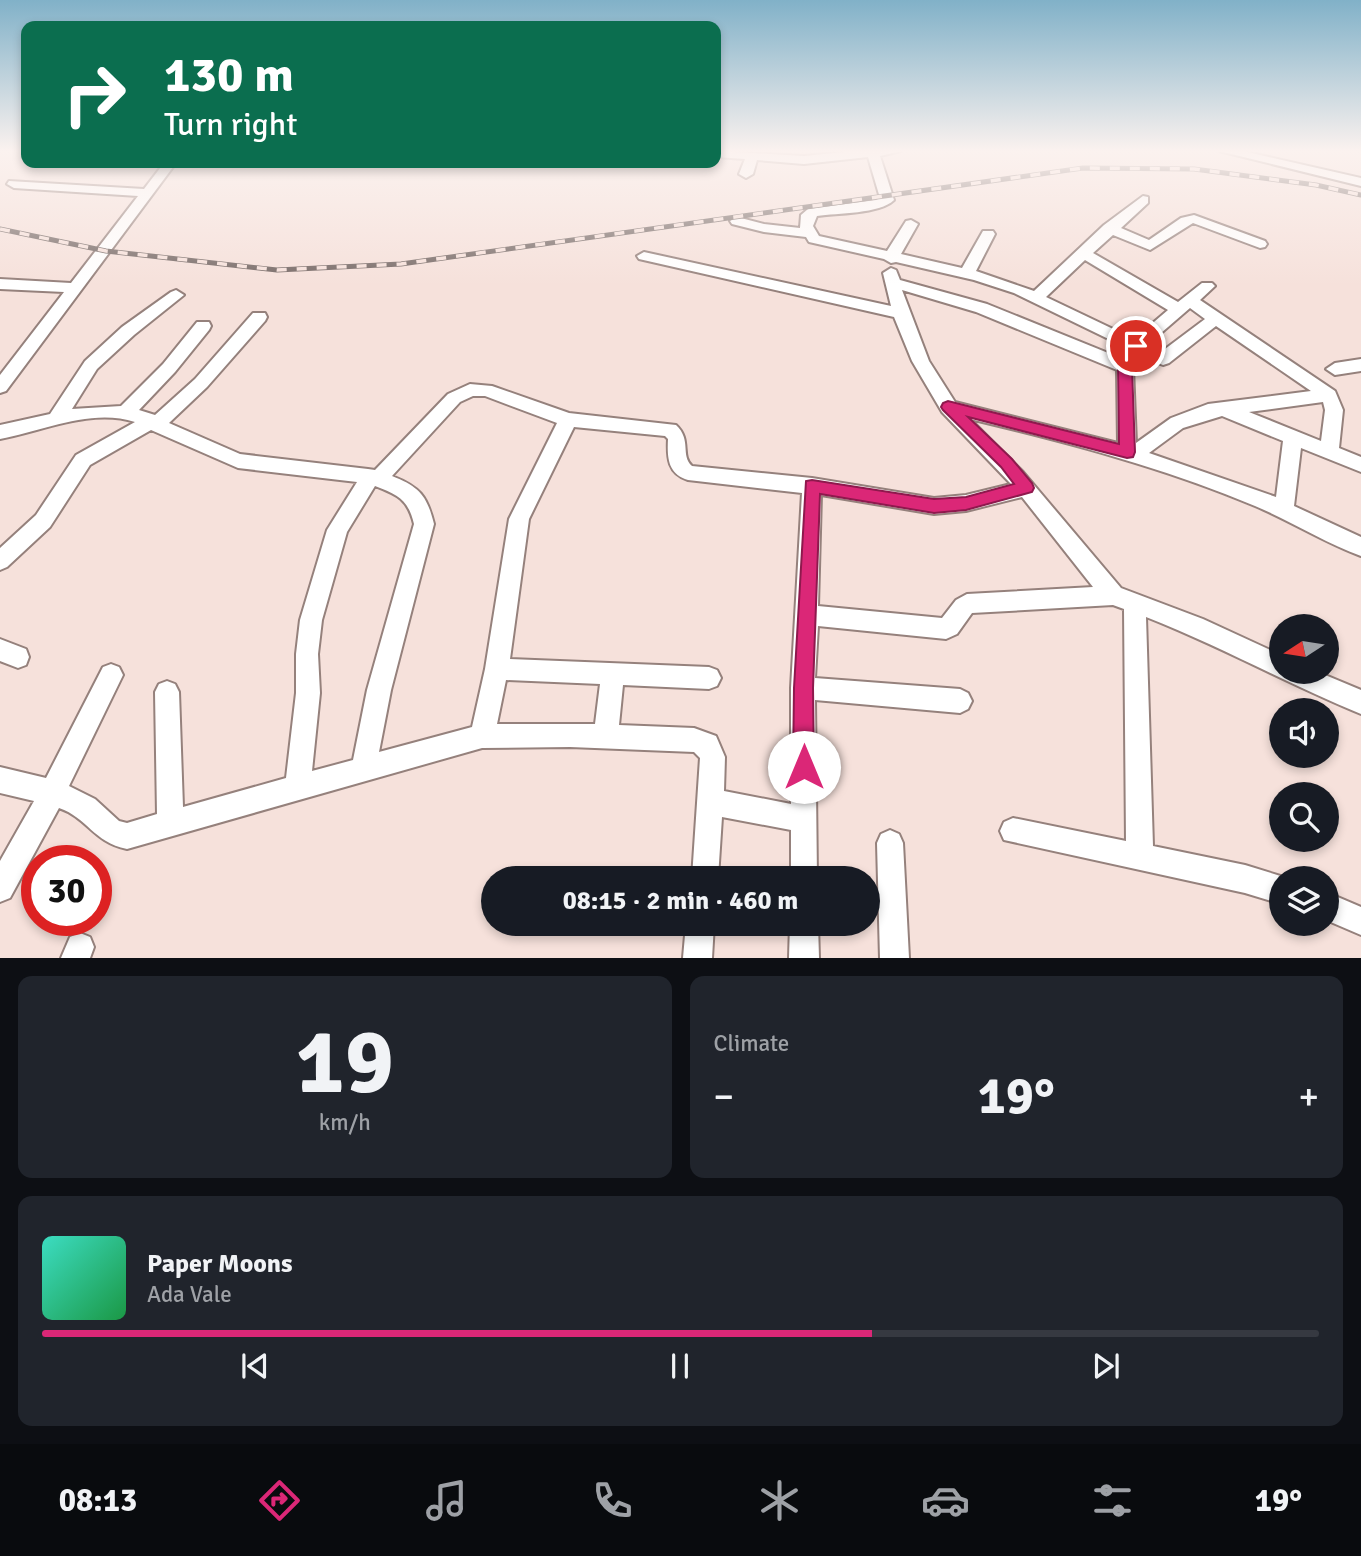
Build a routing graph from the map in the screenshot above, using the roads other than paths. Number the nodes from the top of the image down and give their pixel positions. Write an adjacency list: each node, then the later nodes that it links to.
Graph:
1 (145, 196): 17 (street)
2 (885, 196): 7 (street)
3 (1143, 200): 6 (street)
4 (737, 221): 7 (street)
5 (911, 224): 12 (street)
6 (1109, 228): 9 (street); 10 (street)
7 (808, 233): 12 (street)
8 (988, 234): 13 (street)
9 (1260, 244)
10 (1083, 253): 19 (street); 20 (street)
11 (644, 256): 21 (street)
12 (890, 258): 13 (street); 14 (street)
13 (967, 274): 19 (street)
14 (892, 283): 21 (street); 27 (street)
15 (0, 284): 17 (street)
16 (1207, 286): 20 (street)
17 (77, 288): 29 (street)
18 (176, 295): 34 (street)
19 (1035, 298): 25 (street)
20 (1185, 305): 23 (street); 25 (street)
21 (899, 313): 31 (street)
22 (259, 317): 36 (street)
23 (1217, 318): 25 (street); 30 (street)
24 (203, 326): 33 (street)
25 (1135, 347): 27 (street)
26 (1361, 365): 28 (street)
27 (1125, 367): 40 (street)
28 (1335, 369)
29 (0, 387)
30 (1329, 395): 32 (street); 39 (street)
31 (948, 407): 40 (street); 44 (street)
32 (1220, 409): 38 (street); 40 (street)
33 (125, 413): 34 (street); 36 (street)
34 (56, 420): 37 (street)
35 (568, 420): 42 (street); 43 (street); 51 (street)
36 (155, 423): 42 (street); 47 (street)
37 (0, 432)
38 (1293, 437): 39 (street); 45 (street)
39 (1329, 452): 41 (street)
40 (1130, 454): 45 (street)
41 (1361, 465)
42 (376, 477): 62 (street); 64 (street)
43 (812, 486): 44 (street); 49 (street)
44 (1026, 488): 48 (street)
45 (1284, 508): 46 (street)
46 (1361, 547)
47 (0, 561)
48 (1124, 600): 49 (street); 50 (street); 71 (street)
49 (807, 615): 56 (street)
50 (1269, 661)
51 (497, 669): 52 (street); 60 (street)
52 (613, 674): 54 (street); 61 (street)
53 (111, 676): 65 (street)
54 (709, 678)
55 (1319, 684): 59 (street)
56 (803, 688): 58 (street); 67 (street)
57 (167, 692): 68 (street)
58 (960, 701)
59 (1361, 702)
60 (482, 736): 61 (street); 62 (street)
61 (606, 736): 66 (street)
62 (363, 771): 64 (street)
63 (0, 780): 65 (street)
64 (298, 786): 68 (street)
65 (52, 794): 68 (street); 75 (street)
66 (711, 803): 67 (street); 72 (street)
67 (804, 820): 73 (street)
68 (170, 825)
69 (1013, 831): 71 (street)
70 (890, 843): 82 (street)
71 (1140, 857): 74 (street)
72 (706, 866)
73 (804, 866)
74 (1269, 886)
75 (0, 888)
76 (1339, 912): 77 (street)
77 (1361, 921)
78 (700, 936): 80 (street)
79 (804, 936): 81 (street)
80 (697, 957)
81 (804, 957)
82 (895, 957)

